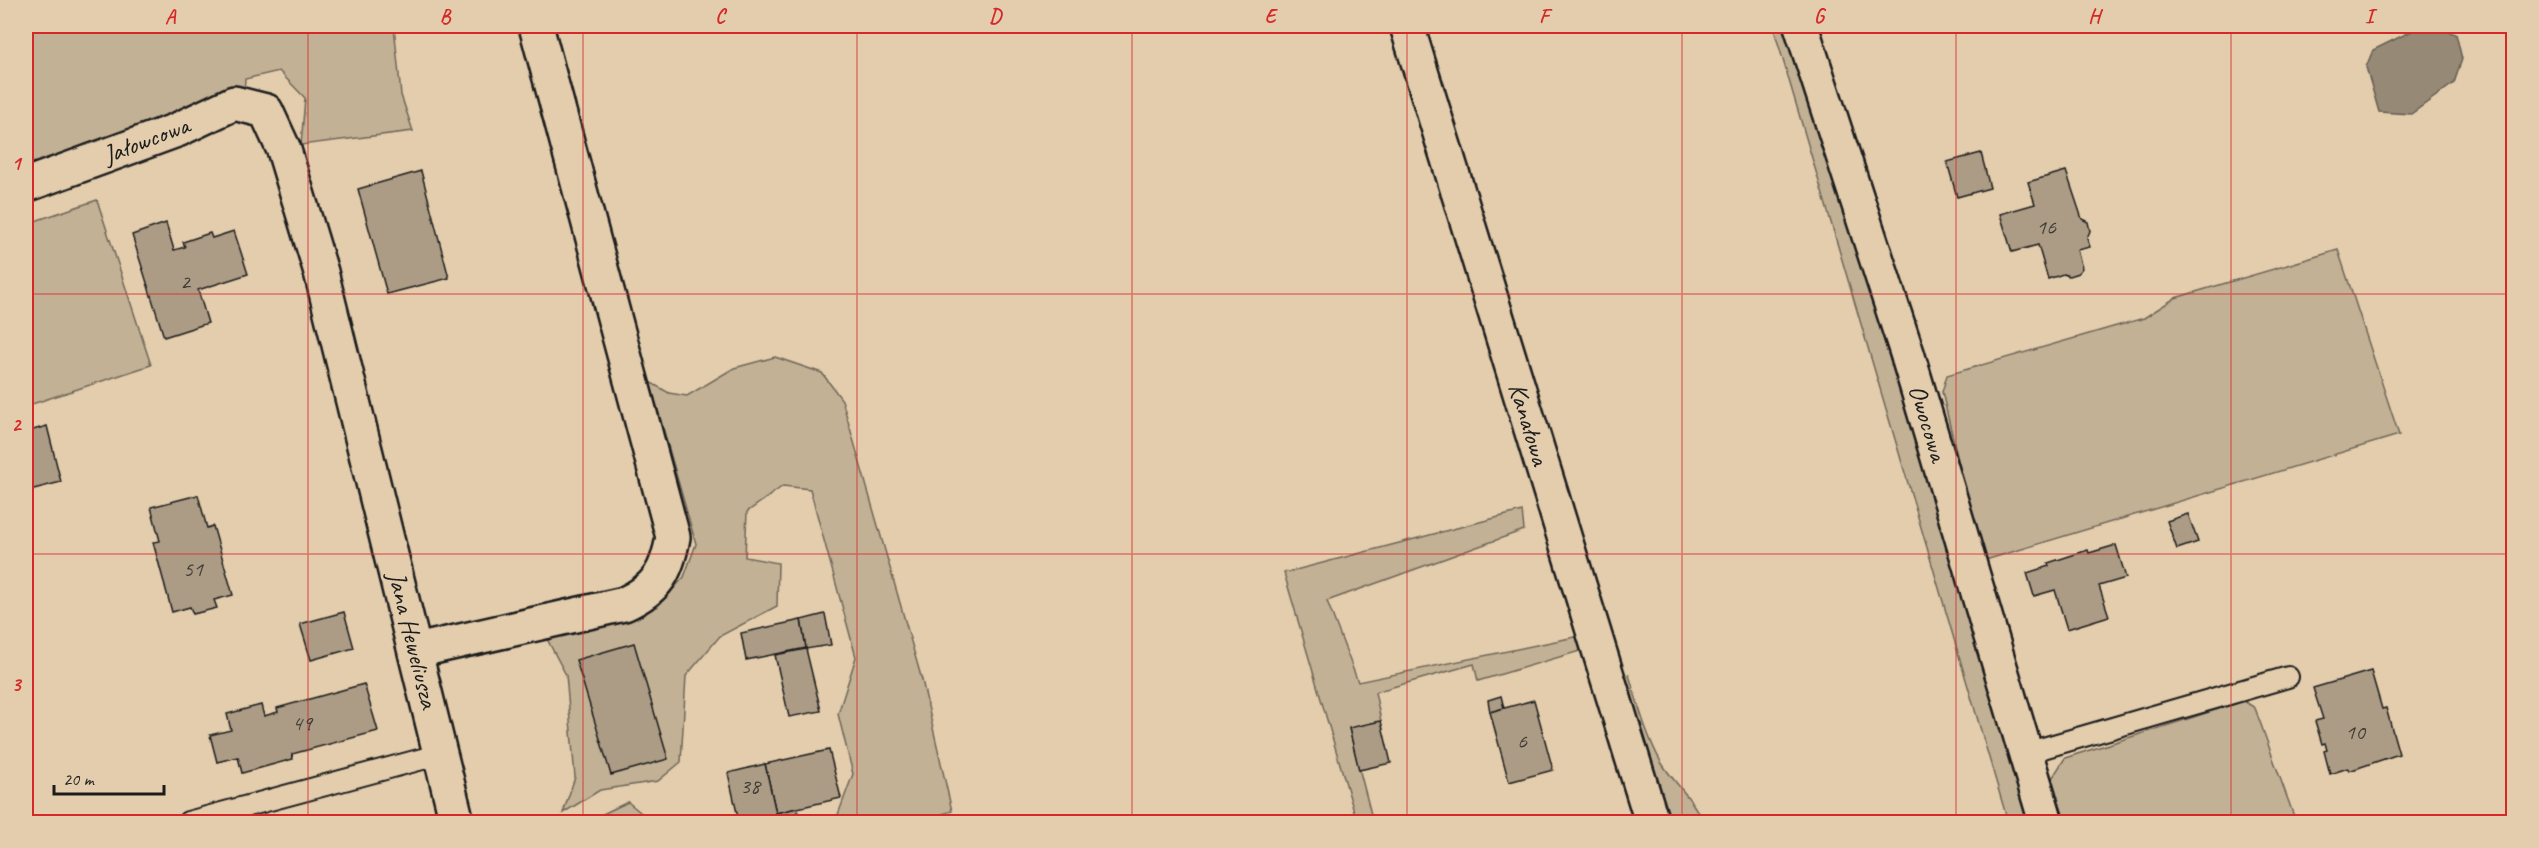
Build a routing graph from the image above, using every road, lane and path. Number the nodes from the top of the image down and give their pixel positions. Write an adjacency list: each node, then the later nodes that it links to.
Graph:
1 (536, 26): 6 (street)
2 (1407, 26): 12 (street, Kanałowa)
3 (1801, 26): 8 (street, Owocowa)
4 (267, 111): 5 (street, Jałowcowa); 6 (street, Jana Heweliusza)
5 (26, 186)
6 (416, 651): 9 (street, Jana Heweliusza)
7 (2288, 677): 8 (lane)
8 (2026, 753): 13 (street, Owocowa)
9 (441, 754): 10 (lane); 11 (street, Jana Heweliusza)
10 (188, 822)
11 (457, 822)
12 (1652, 822)
13 (2046, 822)

